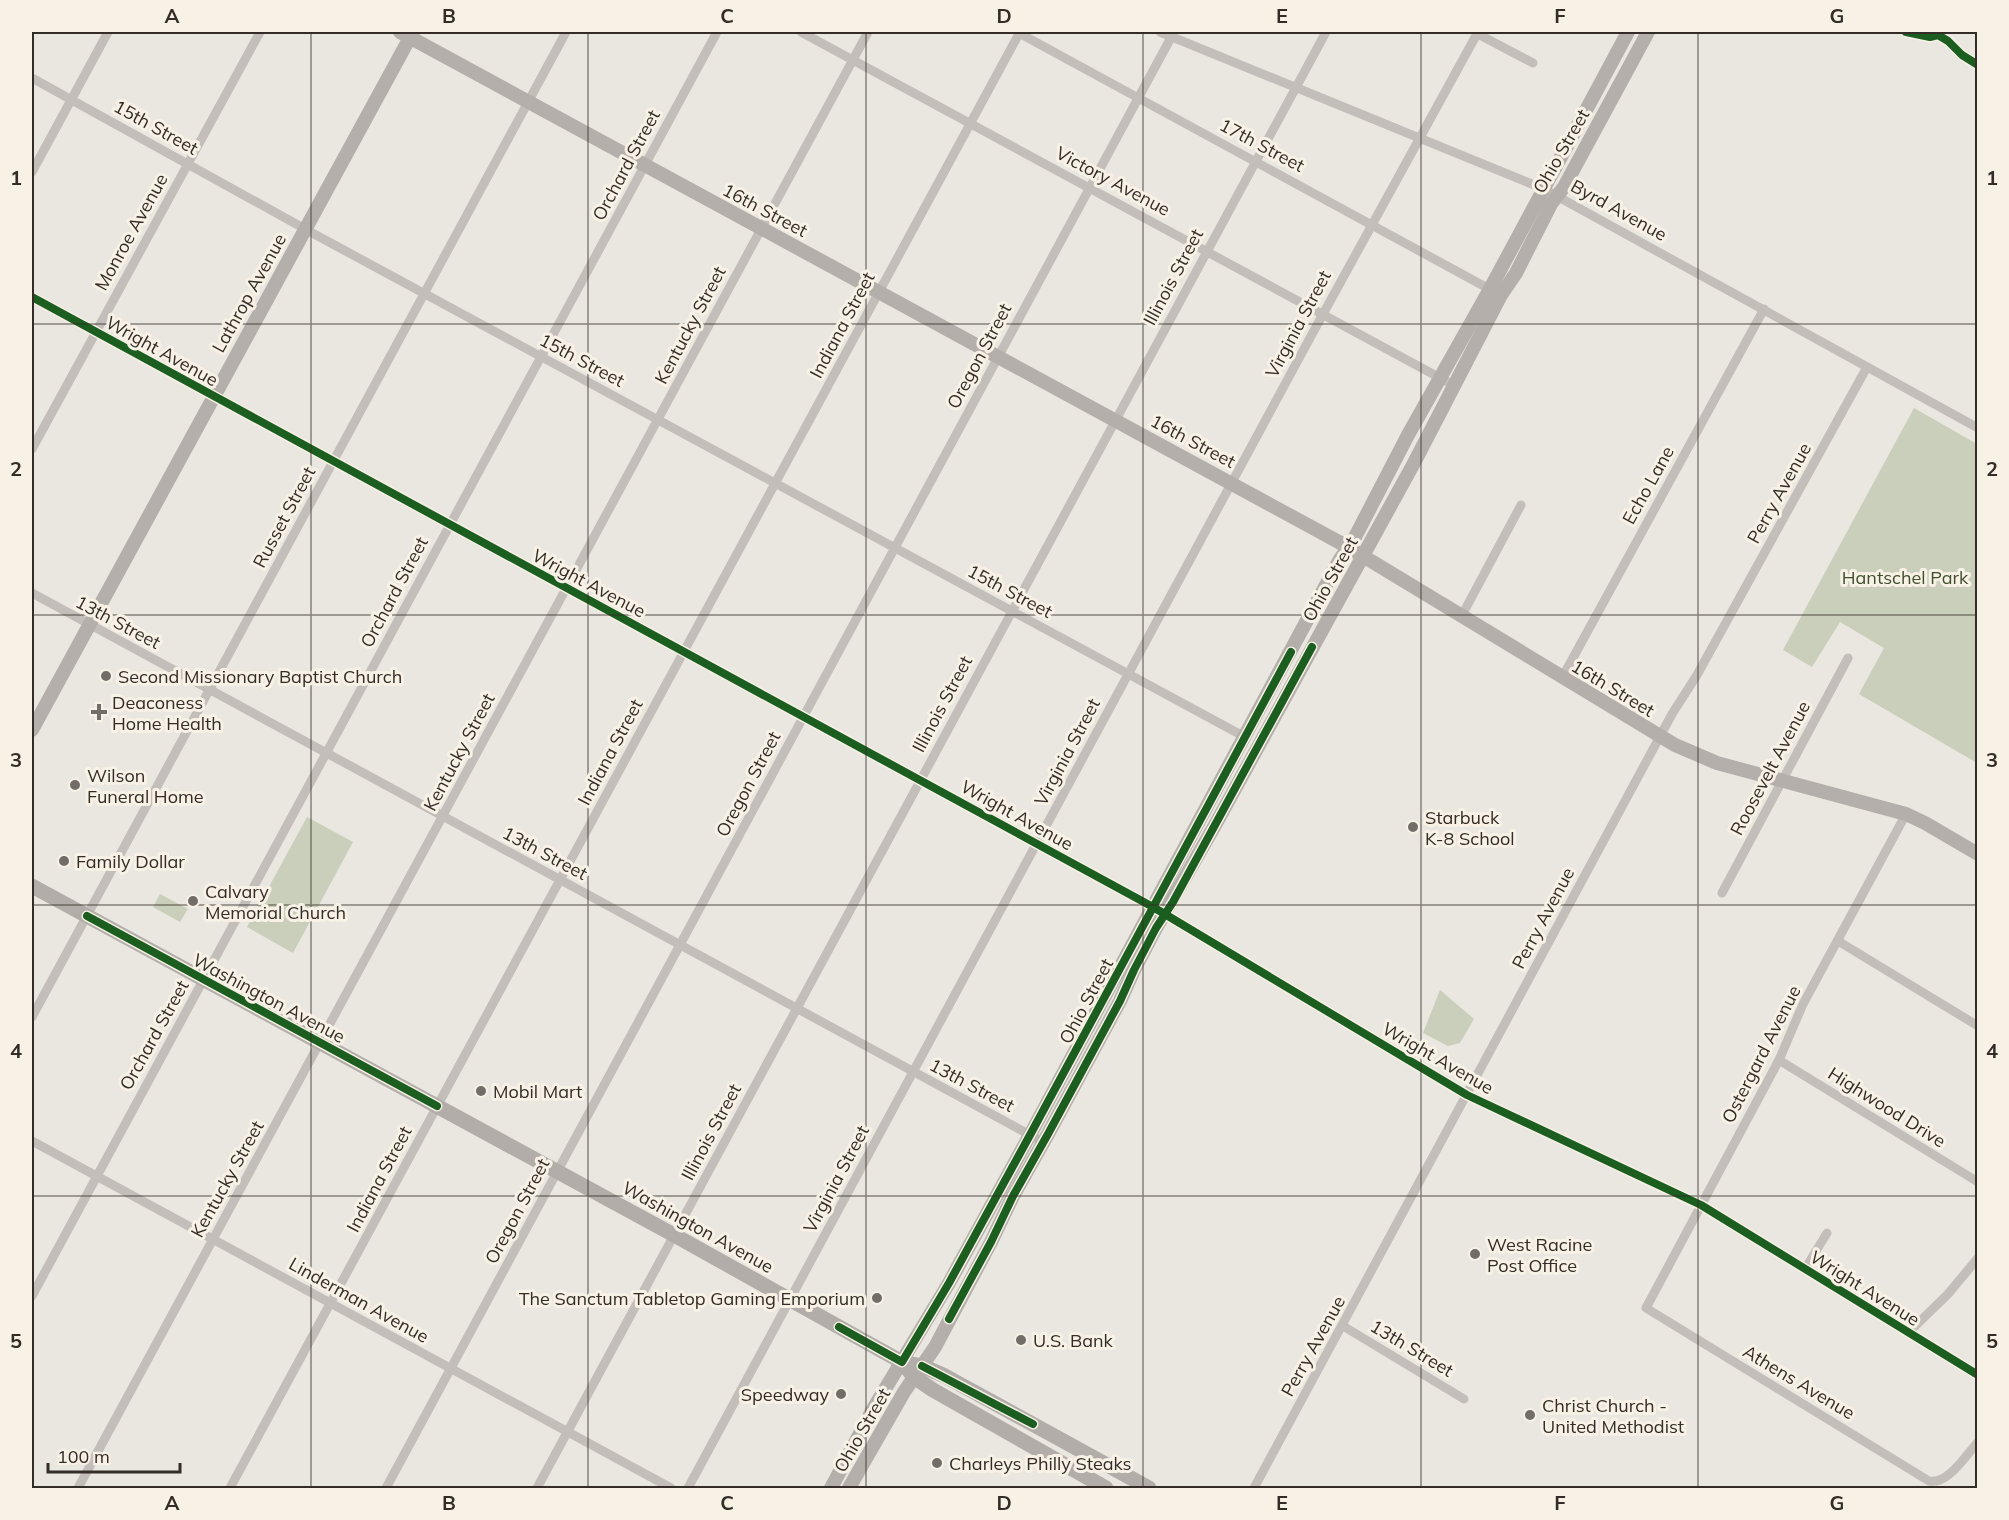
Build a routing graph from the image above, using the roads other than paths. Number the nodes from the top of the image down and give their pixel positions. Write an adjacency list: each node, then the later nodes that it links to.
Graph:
1 (108, 32): 20 (street)
2 (260, 32): 25 (street, Monroe Avenue)
3 (566, 32): 21 (street, Russet Street)
4 (717, 32): 26 (street, Orchard Street)
5 (801, 32): 15 (street, Victory Avenue)
6 (868, 32): 15 (street, Kentucky Street)
7 (1019, 32): 19 (street, 17th Street); 22 (street, Indiana Street)
8 (1160, 32): 14 (street, Byrd Avenue)
9 (1326, 32): 18 (street, Illinois Street)
10 (1477, 32): 16 (street); 23 (street, Virginia Street)
11 (1628, 32): 29 (street, Ohio Street)
12 (1648, 32): 30 (street, Ohio Street)
13 (407, 33): 21 (street, 16th Street); 32 (street, Lathrop Avenue)
14 (1173, 34): 18 (street, Byrd Avenue); 19 (street, Oregon Street)
15 (853, 59): 22 (street, Victory Avenue); 33 (street, Kentucky Street)
16 (1533, 63)
17 (32, 78): 20 (street, 15th Street)
18 (1296, 86): 23 (street, Byrd Avenue); 24 (street, Illinois Street)
19 (1138, 97): 24 (street, 17th Street); 28 (street, Oregon Street)
20 (71, 99): 25 (street, 15th Street); 27 (street)
21 (528, 102): 26 (street, 16th Street); 37 (street, Russet Street)
22 (970, 123): 28 (street, Victory Avenue); 35 (street, Indiana Street)
23 (1420, 137): 29 (street, Byrd Avenue); 31 (street, Virginia Street)
24 (1255, 160): 31 (street, 17th Street); 34 (street, Illinois Street)
25 (188, 164): 32 (street, 15th Street); 41 (street, Monroe Avenue)
26 (645, 165): 33 (street, 16th Street); 42 (street, Orchard Street)
27 (32, 172)
28 (1089, 187): 34 (street, Victory Avenue); 43 (street, Oregon Street)
29 (1544, 189): 30 (street, Byrd Avenue); 36 (street, Ohio Street)
30 (1557, 196): 36 (street, Ohio Street); 39 (street, Byrd Avenue)
31 (1372, 224): 36 (street, 17th Street); 40 (street, Virginia Street)
32 (305, 228): 37 (street, 15th Street); 47 (street, Lathrop Avenue)
33 (762, 228): 35 (street, 16th Street); 48 (street, Kentucky Street)
34 (1206, 250): 40 (street, Victory Avenue); 49 (street, Illinois Street)
35 (878, 292): 43 (street, 16th Street); 53 (street, Indiana Street)
36 (1495, 292): 45 (street, Ohio Street); 46 (street, Ohio Street)
37 (424, 293): 42 (street, 15th Street); 52 (street, Russet Street)
38 (32, 297): 41 (street, Wright Avenue)
39 (1764, 309): 44 (street, Byrd Avenue); 68 (street, Echo Lane)
40 (1323, 314): 45 (street, Victory Avenue); 54 (street, Virginia Street)
41 (95, 331): 47 (street, Wright Avenue); 51 (street, Monroe Avenue)
42 (541, 356): 48 (street, 15th Street); 56 (street, Orchard Street)
43 (998, 356): 49 (street, 16th Street); 58 (street, Oregon Street)
44 (1868, 367): 50 (street, Byrd Avenue); 73 (street, Perry Avenue)
45 (1440, 377): 46 (street, Victory Avenue); 57 (street, Ohio Street)
46 (1455, 386): 59 (street, Ohio Street)
47 (214, 396): 52 (street, Wright Avenue); 64 (street, Lathrop Avenue)
48 (658, 419): 53 (street, 15th Street); 60 (street, Kentucky Street)
49 (1114, 420): 54 (street, 16th Street); 62 (street, Illinois Street)
50 (1977, 428)
51 (32, 449)
52 (333, 462): 56 (street, Wright Avenue); 69 (street, Russet Street)
53 (775, 483): 58 (street, 15th Street); 65 (street, Indiana Street)
54 (1231, 483): 57 (street, 16th Street); 67 (street, Virginia Street)
55 (1521, 505): 63 (street)
56 (450, 525): 60 (street, Wright Avenue); 74 (street, Orchard Street)
57 (1348, 547): 59 (street, 16th Street); 72 (street, Ohio Street)
58 (894, 548): 62 (street, 15th Street); 70 (street, Oregon Street)
59 (1363, 556): 63 (street, 16th Street); 80 (street, Ohio Street)
60 (567, 588): 65 (street, Wright Avenue); 79 (street, Kentucky Street)
61 (32, 593): 64 (street, 13th Street)
62 (1011, 611): 67 (street, 15th Street); 75 (street, Illinois Street)
63 (1461, 616): 68 (street, 16th Street)
64 (89, 625): 69 (street, 13th Street); 71 (street, Lathrop Avenue)
65 (683, 651): 70 (street, Wright Avenue); 83 (street, Indiana Street)
66 (1848, 658): 76 (street, Roosevelt Avenue)
67 (1128, 674): 72 (street, 15th Street); 81 (street, Virginia Street)
68 (1562, 678): 73 (street, 16th Street)
69 (209, 690): 74 (street, 13th Street); 87 (street, Russet Street)
70 (803, 716): 75 (street, Wright Avenue); 89 (street, Oregon Street)
71 (32, 730)
72 (1245, 737): 77 (street, Ohio Street)
73 (1660, 737): 76 (street, 16th Street); 97 (street, Perry Avenue)
74 (326, 753): 79 (street, 13th Street); 90 (street, Orchard Street)
75 (920, 780): 81 (street, Wright Avenue); 91 (street, Illinois Street)
76 (1782, 781): 78 (street, 16th Street); 85 (street, Roosevelt Avenue)
77 (1204, 812): 80 (street); 86 (street, Ohio Street)
78 (1906, 814): 82 (street, 16th Street); 88 (street, Ostergard Avenue)
79 (443, 817): 83 (street, 13th Street); 94 (street, Kentucky Street)
80 (1214, 827): 86 (street, Ohio Street)
81 (1037, 843): 86 (street, Wright Avenue); 96 (street, Virginia Street)
82 (1977, 854)
83 (560, 880): 89 (street, 13th Street); 98 (street, Indiana Street)
84 (32, 886): 87 (main road, Washington Avenue)
85 (1722, 893)
86 (1159, 910): 97 (street, Wright Avenue); 99 (street, Ohio Street); 101 (street, Ohio Street)
87 (87, 916): 90 (main road, Washington Avenue); 92 (street, Russet Street)
88 (1838, 941): 93 (street); 95 (street, Ostergard Avenue)
89 (680, 945): 91 (street, 13th Street); 102 (street, Oregon Street)
90 (203, 979): 94 (main road, Washington Avenue); 103 (street, Orchard Street)
91 (796, 1008): 96 (street, 13th Street); 107 (street, Illinois Street)
92 (32, 1017)
93 (1977, 1026)
94 (320, 1043): 98 (main road, Washington Avenue); 108 (street, Kentucky Street)
95 (1779, 1060): 104 (street, Highwood Drive); 105 (street, Ostergard Avenue)
96 (913, 1072): 99 (street, 13th Street); 112 (street, Virginia Street)
97 (1467, 1095): 105 (street, Wright Avenue); 115 (street, Perry Avenue)
98 (437, 1106): 102 (main road, Washington Avenue); 113 (street, Indiana Street)
99 (1030, 1135): 101 (street, 13th Street); 117 (street, Ohio Street)
100 (32, 1141): 103 (street, Linderman Avenue)
101 (1043, 1142): 119 (street, Ohio Street)
102 (557, 1171): 107 (main road, Washington Avenue); 118 (street, Oregon Street)
103 (96, 1177): 108 (street, Linderman Avenue); 111 (street, Orchard Street)
104 (1977, 1182)
105 (1701, 1205): 110 (street, Wright Avenue); 114 (street, Ostergard Avenue)
106 (1827, 1233): 110 (street)
107 (674, 1235): 112 (main road, Washington Avenue); 122 (street, Illinois Street)
108 (213, 1240): 113 (street, Linderman Avenue); 127 (street, Kentucky Street)
109 (1977, 1258): 116 (street)
110 (1805, 1269): 116 (street, Wright Avenue)
111 (32, 1296)
112 (790, 1301): 117 (main road, Washington Avenue); 132 (street, Virginia Street)
113 (330, 1304): 118 (street, Linderman Avenue); 128 (street, Indiana Street)
114 (1646, 1308): 124 (street, Athens Avenue)
115 (1343, 1326): 121 (street, 13th Street); 137 (street, Perry Avenue)
116 (1909, 1332): 120 (street, Wright Avenue)
117 (902, 1362): 119 (main road, Washington Avenue); 133 (street, Ohio Street)
118 (451, 1369): 122 (street, Linderman Avenue); 129 (street, Oregon Street)
119 (918, 1371): 123 (main road, Washington Avenue); 125 (main road, Washington Avenue); 134 (street, Ohio Street)
120 (1977, 1375)
121 (1464, 1399)
122 (567, 1432): 130 (street, Illinois Street); 131 (street, Linderman Avenue)
123 (1008, 1434): 125 (main road); 126 (main road, Washington Avenue)
124 (1977, 1442)
125 (1088, 1455): 136 (main road, Washington Avenue)
126 (1054, 1460): 135 (main road, Washington Avenue); 136 (main road)
127 (78, 1488)
128 (230, 1488)
129 (386, 1488)
130 (537, 1488)
131 (671, 1488)
132 (688, 1488)
133 (831, 1488)
134 (849, 1488)
135 (1106, 1488)
136 (1140, 1488)
137 (1254, 1488)

